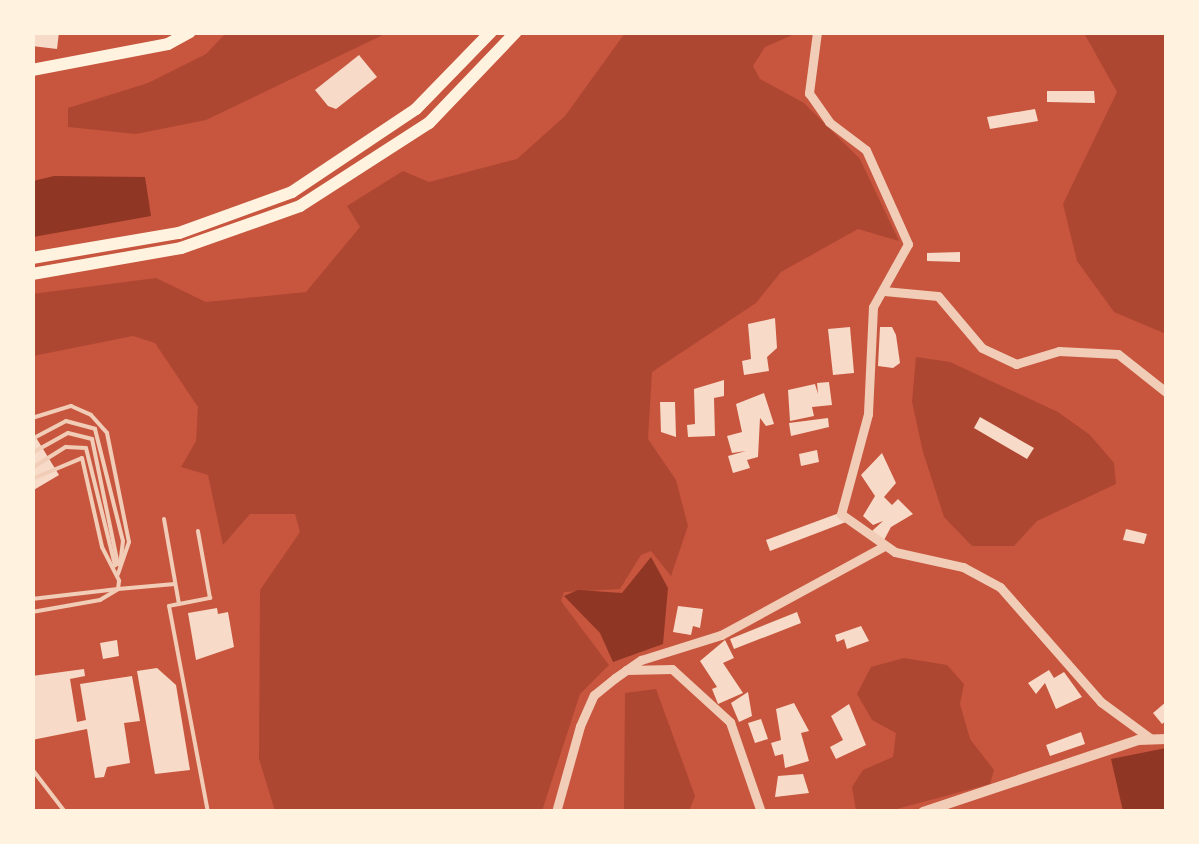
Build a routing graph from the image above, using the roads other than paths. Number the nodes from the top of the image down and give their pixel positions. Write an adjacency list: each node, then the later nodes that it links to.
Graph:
1 (190, 32): 5 (main road)
2 (491, 32): 6 (main road)
3 (516, 32): 7 (main road)
4 (817, 32): 8 (street)
5 (32, 70)
6 (32, 258)
7 (32, 274)
8 (884, 291): 9 (street); 17 (street)
9 (1166, 392)
10 (32, 418): 18 (lane)
11 (32, 439): 18 (lane)
12 (32, 453): 18 (lane)
13 (32, 468): 18 (lane)
14 (32, 479): 18 (lane)
15 (164, 518): 19 (lane)
16 (198, 530): 22 (lane)
17 (884, 546): 24 (street); 25 (street)
18 (118, 574): 20 (lane)
19 (176, 584): 20 (lane); 22 (lane)
20 (118, 589): 21 (lane); 23 (lane)
21 (32, 600)
22 (179, 604): 29 (lane)
23 (32, 612)
24 (626, 670): 30 (street); 31 (street)
25 (1150, 738): 26 (street); 32 (street)
26 (1166, 739)
27 (32, 769): 28 (lane)
28 (66, 812)
29 (208, 812)
30 (556, 812)
31 (761, 812)
32 (923, 812)

